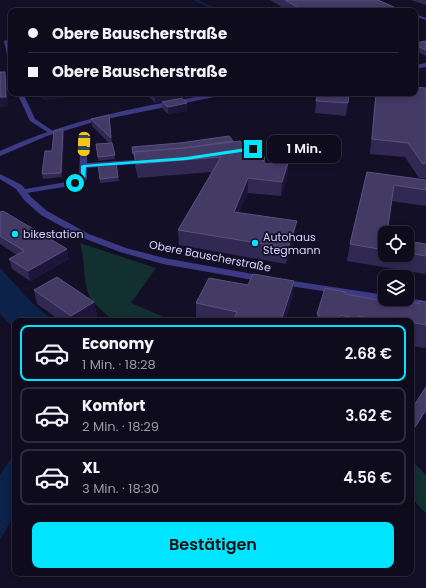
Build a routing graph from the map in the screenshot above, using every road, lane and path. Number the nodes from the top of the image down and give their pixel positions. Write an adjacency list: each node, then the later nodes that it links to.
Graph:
1 (6, 41): 2 (street)
2 (8, 48)
3 (21, 96): 5 (street)
4 (214, 96): 5 (street)
5 (51, 132): 8 (street)
6 (84, 133): 11 (street)
7 (244, 139): 9 (street)
8 (0, 154)
9 (262, 159)
10 (154, 161): 11 (street)
11 (83, 166): 13 (street)
12 (0, 176): 13 (street, Obere Bauscherstraße)
13 (23, 192): 14 (street, Obere Bauscherstraße)
14 (378, 297)
15 (414, 302): 16 (street)
16 (426, 304)

